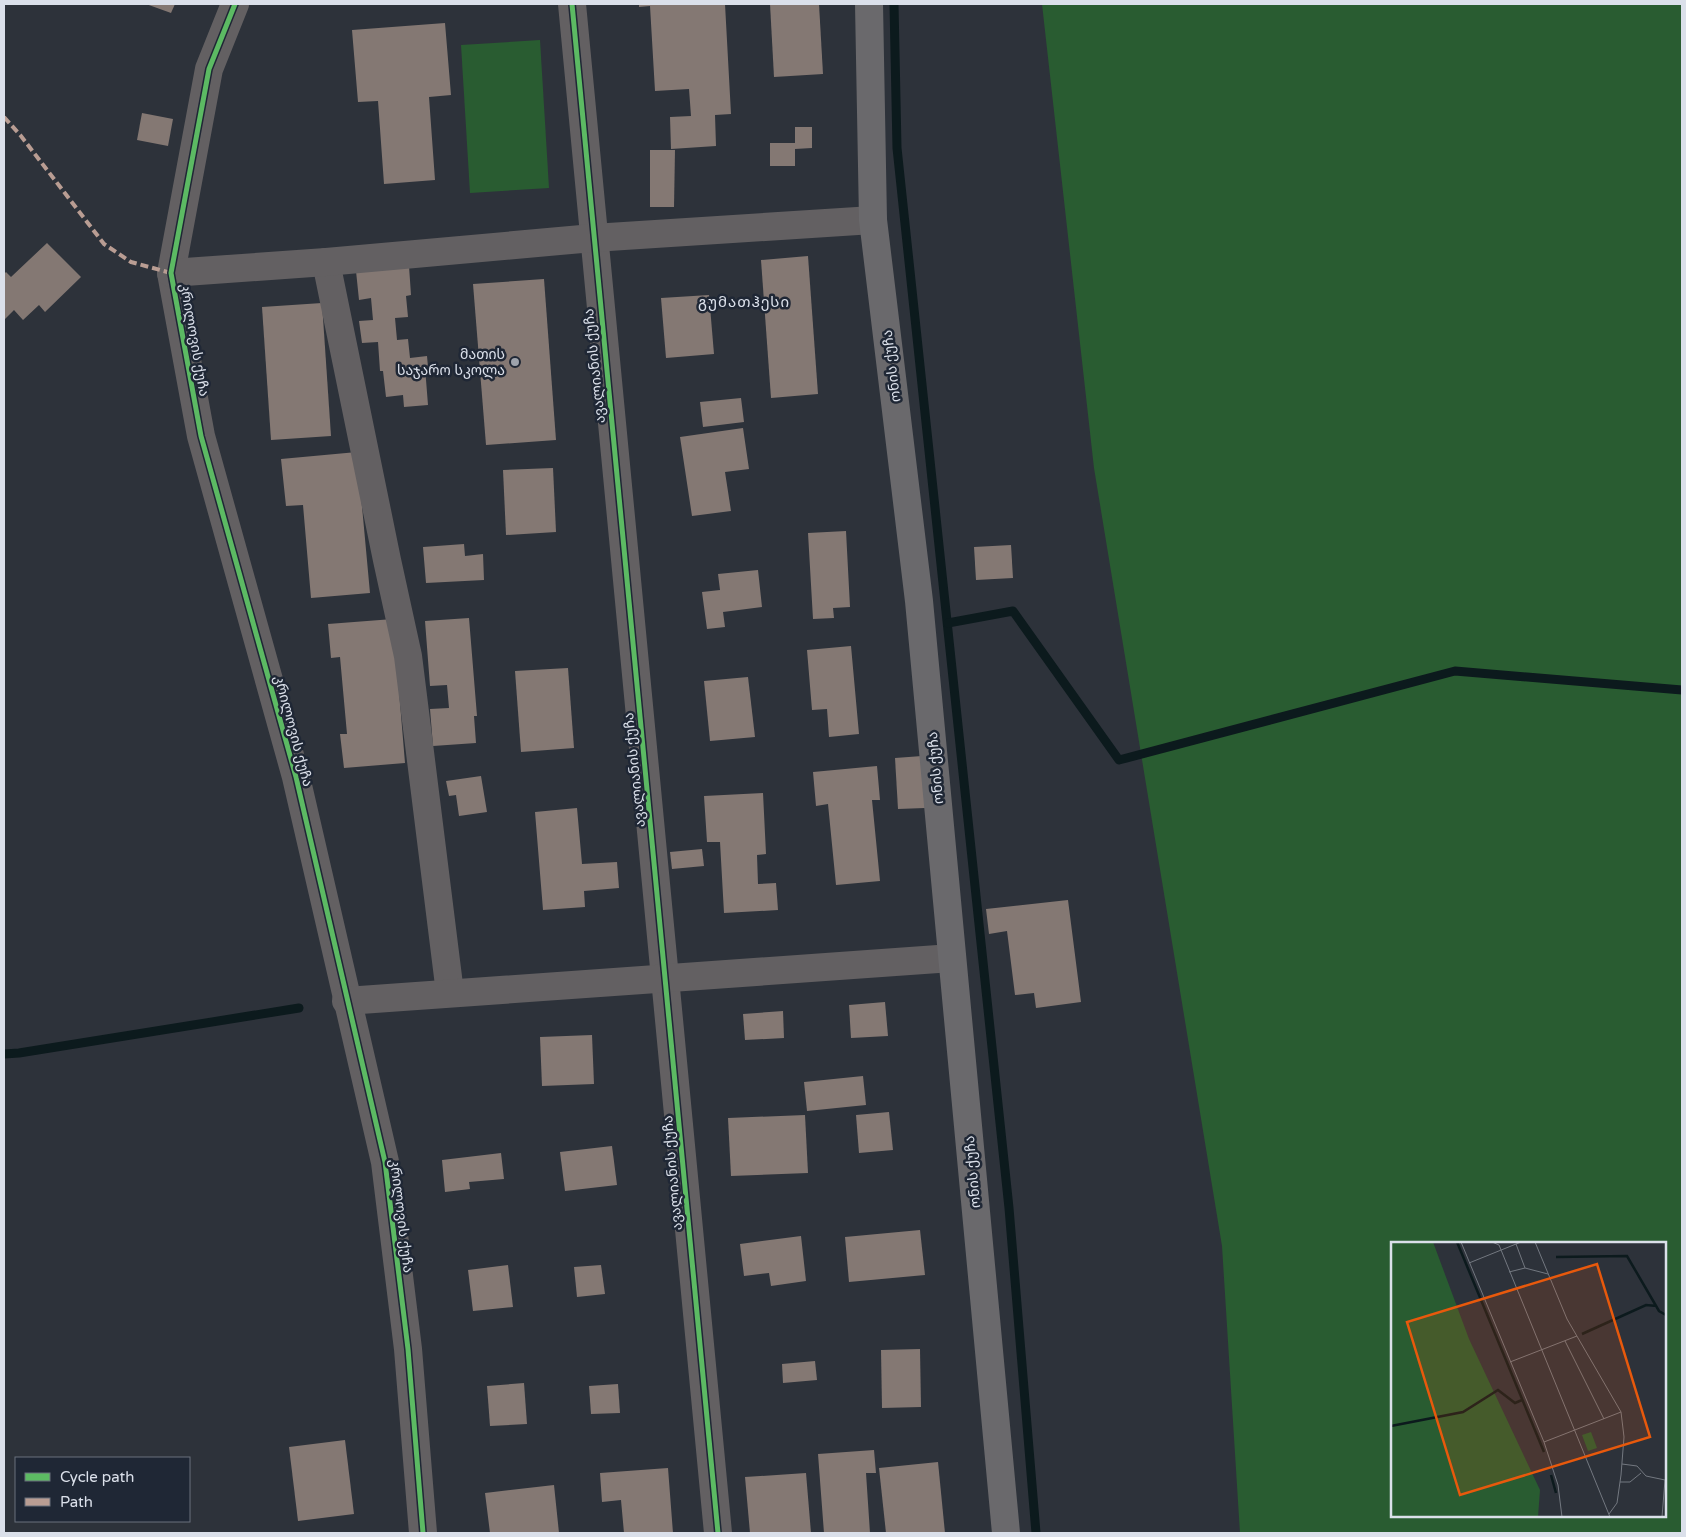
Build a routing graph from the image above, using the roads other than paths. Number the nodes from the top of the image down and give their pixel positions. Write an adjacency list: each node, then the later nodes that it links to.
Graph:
1 (234, 4): 7 (street, კრილოვის ქუჩა)
2 (572, 4): 5 (street, ავალიანის ქუჩა)
3 (869, 4): 4 (main road, ონის ქუჩა)
4 (873, 220): 5 (street); 8 (main road, ონის ქუჩა)
5 (593, 238): 6 (street); 9 (street, ავალიანის ქუჩა)
6 (326, 262): 7 (street); 10 (street)
7 (172, 273): 11 (street, კრილოვის ქუჩა)
8 (952, 958): 9 (street); 14 (main road, ონის ქუჩა)
9 (665, 978): 10 (street); 13 (street, ავალიანის ქუჩა)
10 (450, 993): 11 (street)
11 (346, 1001): 12 (street, კრილოვის ქუჩა)
12 (423, 1533)
13 (718, 1533)
14 (1006, 1533)

